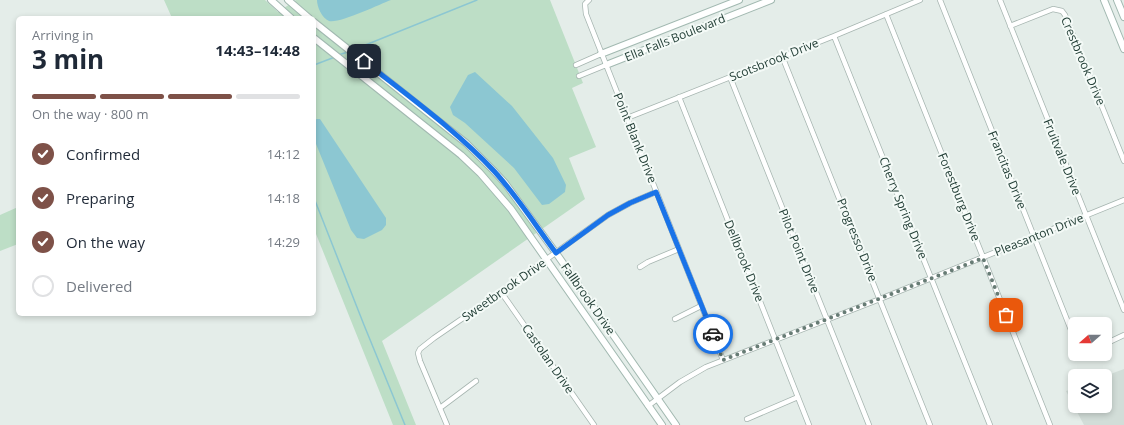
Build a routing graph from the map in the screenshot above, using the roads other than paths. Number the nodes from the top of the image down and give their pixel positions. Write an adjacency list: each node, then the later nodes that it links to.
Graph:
1 (271, 0): 13 (main road)
2 (288, 0): 14 (main road)
3 (589, 0): 25 (street, Point Blank Drive)
4 (739, 0): 11 (main road, Ella Falls Boulevard)
5 (771, 0): 17 (main road, Ella Falls Boulevard)
6 (920, 0): 12 (street, Scotsbrook Drive)
7 (940, 0): 39 (street, Francitas Drive)
8 (1104, 0): 20 (main road)
9 (1117, 0): 15 (main road)
10 (1001, 2): 18 (street, Fruitvale Drive)
11 (706, 14): 17 (main road); 25 (main road, Ella Falls Boulevard)
12 (886, 14): 19 (street, Scotsbrook Drive); 42 (street, Forestburg Drive)
13 (289, 16)
14 (307, 16)
15 (1124, 17)
16 (316, 24): 22 (main road, Fallbrook Drive)
17 (710, 24): 28 (main road, Ella Falls Boulevard)
18 (1010, 26): 33 (street, Crestbrook Drive); 38 (street, Fruitvale Drive)
19 (834, 36): 26 (street, Scotsbrook Drive); 45 (street, Cherry Spring Drive)
20 (1122, 37): 23 (main road)
21 (316, 40): 24 (main road, Fallbrook Drive)
22 (340, 43): 24 (main road); 34 (main road, Fallbrook Drive)
23 (1124, 49)
24 (332, 52): 35 (main road, Fallbrook Drive)
25 (602, 54): 27 (street, Ella Falls Boulevard); 28 (street, Point Blank Drive)
26 (782, 56): 30 (street, Scotsbrook Drive); 47 (street, Progresso Drive)
27 (576, 65)
28 (606, 65): 29 (street, Ella Falls Boulevard); 32 (street, Point Blank Drive)
29 (578, 76)
30 (730, 77): 31 (street, Scotsbrook Drive); 52 (street, Pilot Point Drive)
31 (679, 97): 32 (street, Scotsbrook Drive); 56 (street, Dellbrook Drive)
32 (627, 118): 36 (street, Point Blank Drive)
33 (1124, 162)
34 (488, 165): 35 (main road); 41 (main road, Fallbrook Drive)
35 (480, 173): 43 (main road, Fallbrook Drive)
36 (656, 192): 40 (street, Point Blank Drive); 41 (street, Sweetbrook Drive)
37 (1124, 200): 38 (street, Pleasanton Drive)
38 (1086, 215): 39 (street, Pleasanton Drive); 49 (street, Fruitvale Drive)
39 (1034, 237): 42 (street, Pleasanton Drive); 53 (street, Francitas Drive)
40 (680, 249): 44 (street); 48 (street, Point Blank Drive)
41 (556, 253): 43 (street, Sweetbrook Drive); 50 (main road, Fallbrook Drive)
42 (983, 258): 45 (street, Pleasanton Drive); 73 (street, Forestburg Drive)
43 (547, 260): 46 (street, Sweetbrook Drive); 54 (main road, Fallbrook Drive)
44 (640, 267)
45 (931, 278): 47 (street, Pleasanton Drive); 72 (street, Cherry Spring Drive)
46 (501, 292): 63 (street, Sweetbrook Drive); 66 (street, Castolan Drive)
47 (880, 299): 52 (street, Pleasanton Drive); 71 (street, Progresso Drive)
48 (701, 306): 51 (street); 58 (street, Point Blank Drive)
49 (1124, 310)
50 (600, 317): 54 (main road); 61 (main road, Fallbrook Drive)
51 (675, 319)
52 (827, 320): 56 (street, Pleasanton Drive); 70 (street, Pilot Point Drive)
53 (1068, 322)
54 (591, 323): 62 (main road, Fallbrook Drive)
55 (1124, 335): 57 (street)
56 (776, 339): 58 (street, Pleasanton Drive); 60 (street, Dellbrook Drive)
57 (1112, 340)
58 (723, 360): 61 (street, Pleasanton Drive)
59 (476, 381): 63 (street)
60 (798, 397): 64 (street); 69 (street, Dellbrook Drive)
61 (658, 398): 62 (street, Pleasanton Drive); 68 (main road, Fallbrook Drive)
62 (648, 406): 67 (main road, Fallbrook Drive)
63 (440, 408): 65 (street)
64 (747, 419)
65 (446, 425)
66 (594, 425)
67 (662, 425)
68 (676, 425)
69 (810, 425)
70 (869, 425)
71 (930, 425)
72 (990, 425)
73 (1050, 425)

